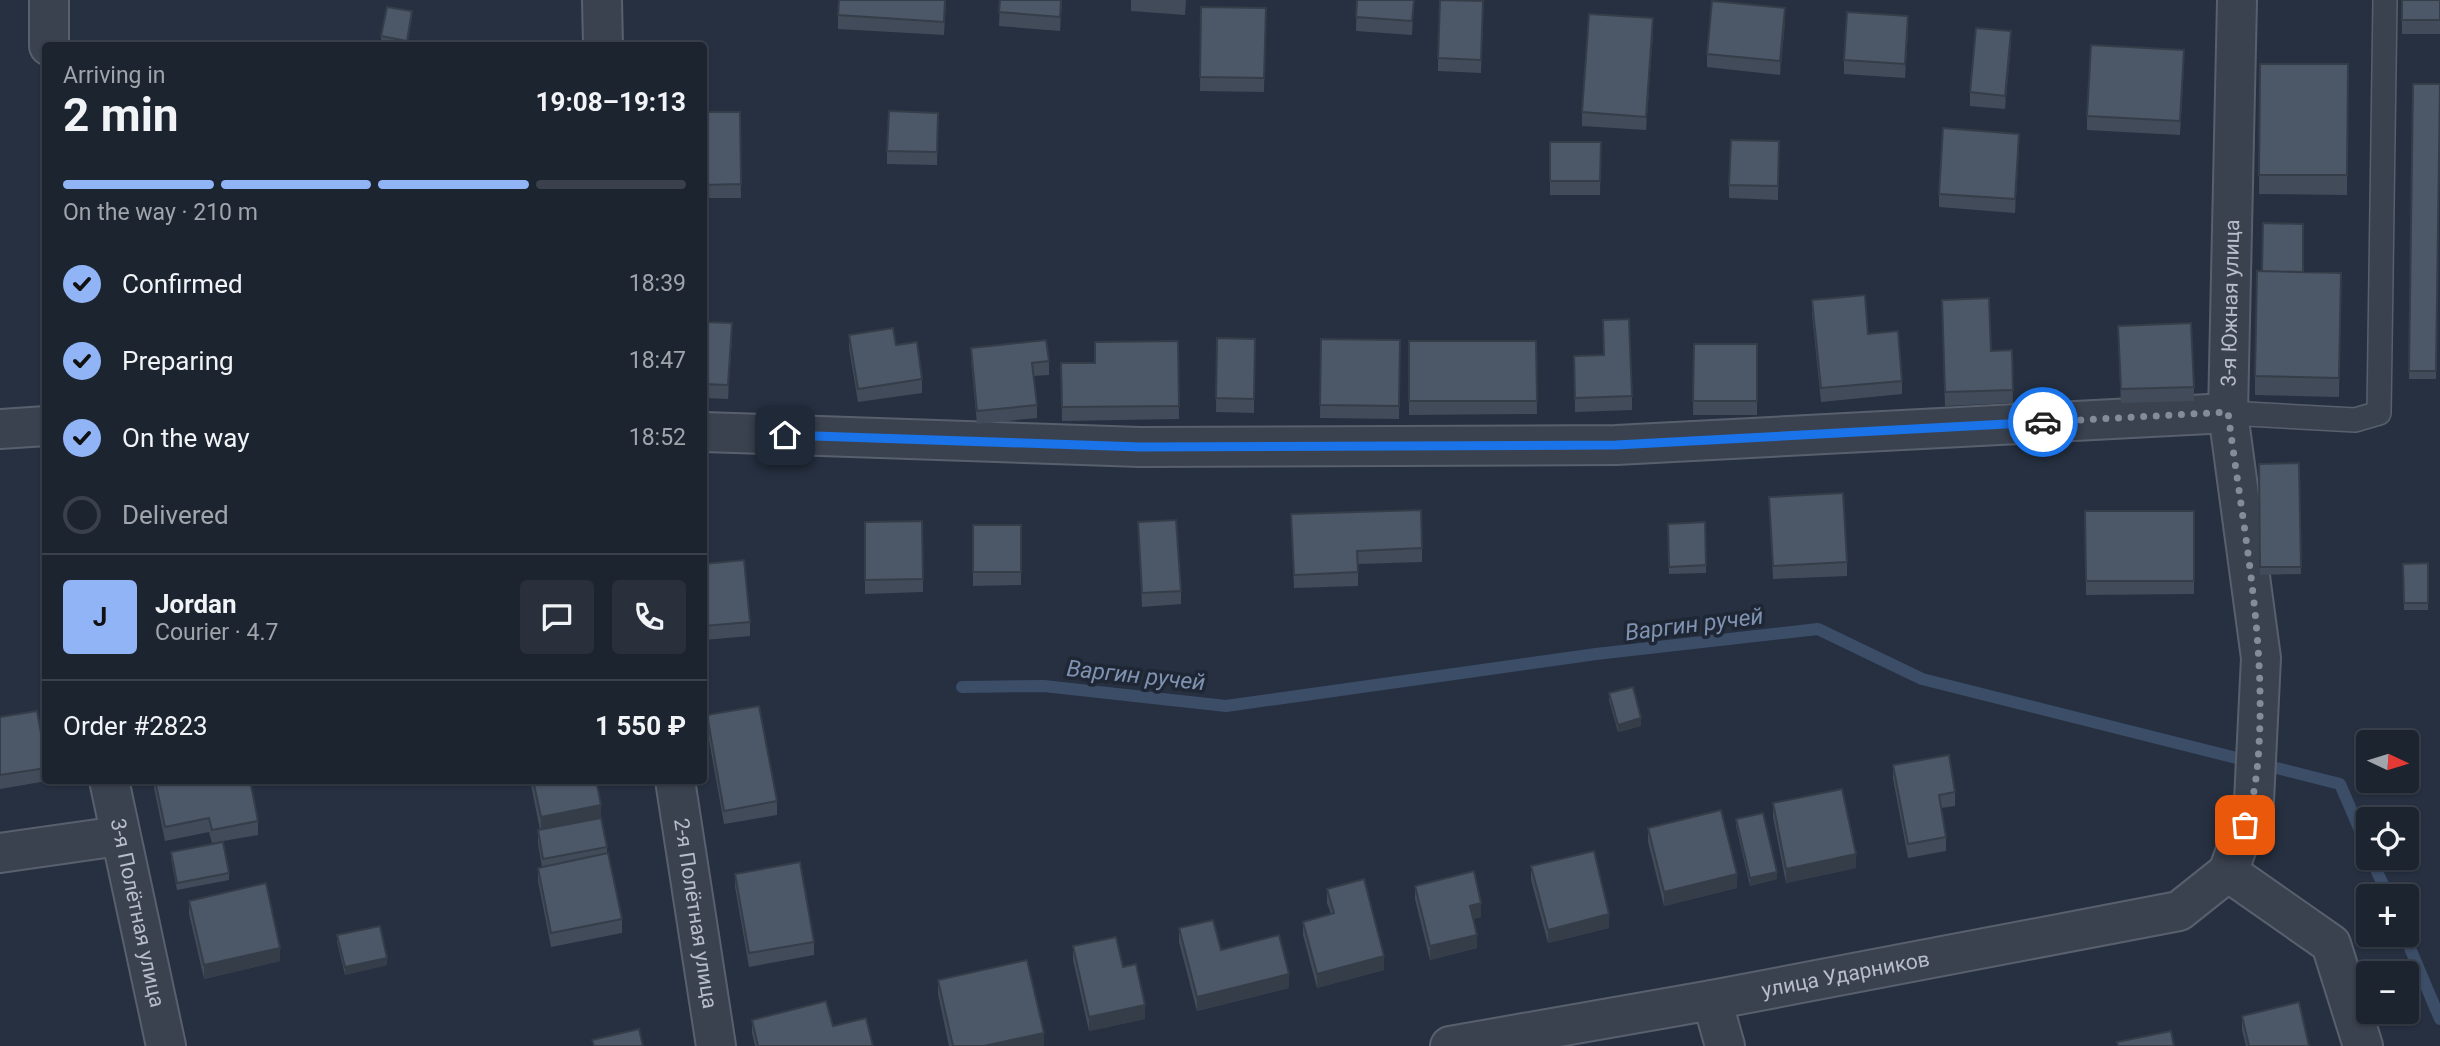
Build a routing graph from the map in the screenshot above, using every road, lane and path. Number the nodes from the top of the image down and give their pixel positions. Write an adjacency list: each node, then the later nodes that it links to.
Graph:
1 (49, 0): 5 (street)
2 (602, 0): 6 (street)
3 (2237, 0): 7 (street, 3-я Южная улица)
4 (2385, 0): 7 (lane)
5 (49, 42)
6 (603, 42)
7 (2228, 412): 10 (street); 15 (street, 3-я Южная улица)
8 (42, 426): 9 (street)
9 (0, 429)
10 (707, 432)
11 (110, 784): 13 (street, 3-я Полётная улица)
12 (676, 784): 18 (street, 2-я Полётная улица)
13 (119, 835): 14 (street); 17 (street, 3-я Полётная улица)
14 (0, 853)
15 (2228, 872): 16 (street, улица Ударников); 21 (street)
16 (1712, 1000): 19 (street, улица Ударников); 20 (street)
17 (166, 1046)
18 (716, 1046)
19 (1450, 1046)
20 (1725, 1046)
21 (2363, 1046)

